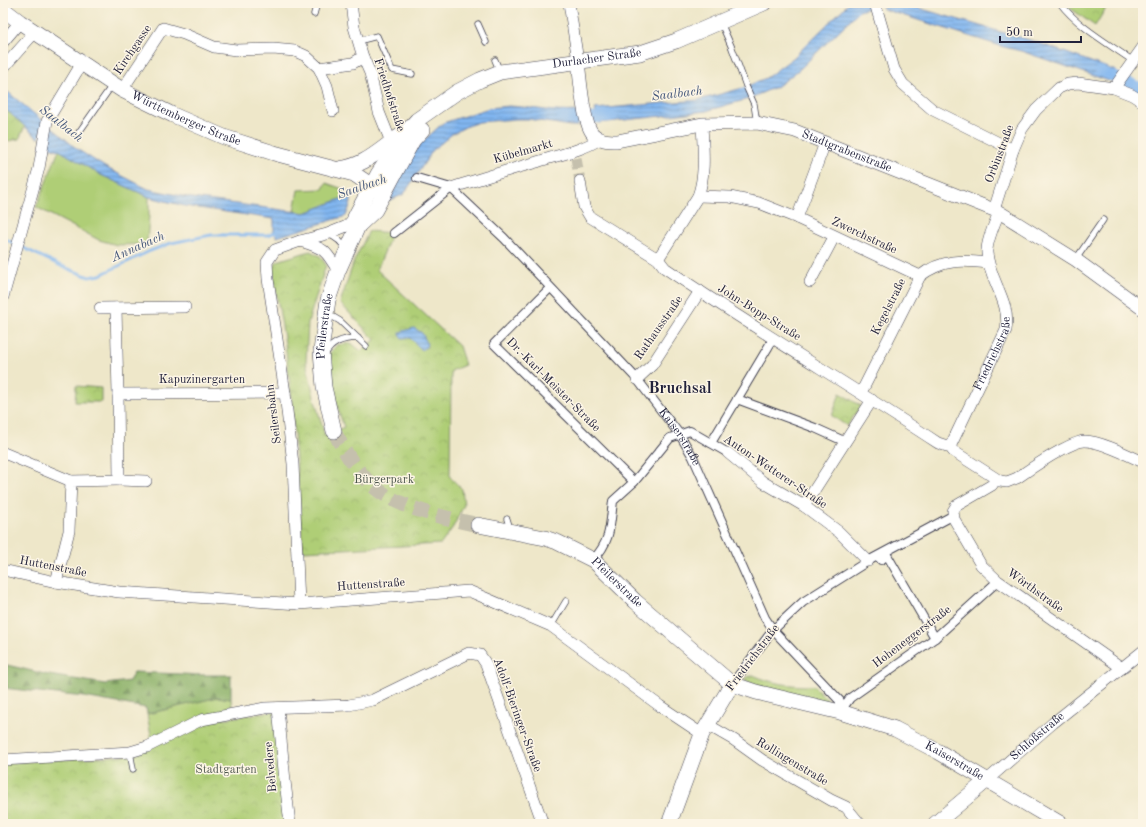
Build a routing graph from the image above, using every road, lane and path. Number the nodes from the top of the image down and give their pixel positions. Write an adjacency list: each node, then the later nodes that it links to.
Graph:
1 (317, 3): 8 (lane)
2 (351, 3): 13 (street, Friedhofstraße)
3 (569, 3): 18 (street)
4 (763, 3): 9 (main road, Durlacher Straße)
5 (875, 3): 36 (street)
6 (1060, 3): 19 (lane)
7 (3, 9): 10 (main road, Württemberger Straße)
8 (314, 14)
9 (720, 21): 18 (main road, Durlacher Straße); 29 (lane)
10 (20, 22): 12 (main road, Württemberger Straße); 14 (street)
11 (478, 24): 15 (lane)
12 (35, 32): 20 (main road, Württemberger Straße); 21 (street)
13 (358, 41): 17 (street, Friedhofstraße); 23 (lane)
14 (3, 42)
15 (486, 42)
16 (1143, 47): 19 (street)
17 (363, 57): 22 (street, Friedhofstraße); 34 (street, Friedhofstraße)
18 (578, 61): 27 (main road, Durlacher Straße); 33 (street)
19 (1133, 62): 25 (street)
20 (82, 63): 24 (main road, Württemberger Straße); 60 (street)
21 (3, 68)
22 (318, 68): 24 (street, Kirchgasse); 28 (street)
23 (412, 74)
24 (117, 87): 32 (lane); 37 (main road, Württemberger Straße)
25 (1114, 88): 26 (street, Orbinstraße); 36 (street, Orbinstraße)
26 (1143, 102)
27 (432, 110): 31 (main road, Durlacher Straße); 40 (main road, Durlacher Straße)
28 (333, 111)
29 (757, 123): 30 (street, Stadtgrabenstraße); 35 (street, Stadtgrabenstraße)
30 (702, 124): 33 (street, Stadtgrabenstraße); 42 (street)
31 (407, 131): 34 (main road); 40 (main road, Durlacher Straße)
32 (77, 135)
33 (600, 139): 41 (street, Kübelmarkt)
34 (391, 142): 37 (main road)
35 (825, 143): 43 (street, Stadtgrabenstraße); 44 (street)
36 (1013, 150): 43 (street, Orbinstraße)
37 (337, 169): 40 (main road, Württemberger Straße)
38 (417, 178): 41 (street)
39 (580, 180): 52 (street, John-Bopp-Straße)
40 (378, 187): 45 (main road, Pfeilerstraße); 45 (main road, Pfeilerstraße)
41 (452, 188): 47 (street); 58 (street, Kaiserstraße)
42 (698, 196): 44 (street, Zwerchstraße); 52 (street)
43 (996, 211): 53 (street, Stadtgrabenstraße); 54 (street, Friedrichstraße)
44 (797, 218): 49 (street, Zwerchstraße)
45 (356, 219): 48 (street, Seilersbahn); 51 (main road, Pfeilerstraße)
46 (1103, 220): 53 (lane)
47 (394, 233)
48 (327, 234): 50 (street, Seilersbahn); 51 (lane)
49 (834, 237): 56 (street, Zwerchstraße); 57 (street)
50 (300, 241): 55 (street); 72 (street, Seilersbahn)
51 (346, 253): 55 (main road, Pfeilerstraße)
52 (658, 259): 59 (street, John-Bopp-Straße)
53 (1076, 260): 64 (street, Stadtgrabenstraße)
54 (988, 263): 56 (street, Kegelstraße); 80 (street, Friedrichstraße)
55 (338, 271): 65 (main road, Pfeilerstraße)
56 (920, 276): 71 (street, Kegelstraße)
57 (810, 282)
58 (550, 288): 70 (street, Kaiserstraße); 88 (street, Dr.-Karl-Meister-Straße)
59 (700, 291): 67 (street, John-Bopp-Straße); 70 (street, Rathausstraße)
60 (3, 297)
61 (185, 307): 63 (street)
62 (100, 308): 63 (street)
63 (116, 308): 73 (street)
64 (1143, 309)
65 (326, 313): 66 (lane); 69 (main road, Pfeilerstraße)
66 (358, 338): 68 (lane); 69 (lane)
67 (773, 339): 71 (street, John-Bopp-Straße); 74 (street)
68 (366, 346)
69 (322, 362): 76 (main road, Pfeilerstraße)
70 (637, 379): 77 (street, Kaiserstraße)
71 (860, 392): 75 (street, John-Bopp-Straße)
72 (285, 393): 73 (street, Kapuzinergarten); 98 (street, Seilersbahn)
73 (118, 394): 85 (street)
74 (736, 400): 78 (street); 79 (street)
75 (872, 400): 78 (street); 80 (street, John-Bopp-Straße)
76 (334, 431)
77 (680, 435): 79 (street, Anton-Wetterer-Straße); 88 (street); 100 (street, Kaiserstraße)
78 (846, 442): 89 (street)
79 (710, 443): 82 (street, Anton-Wetterer-Straße)
80 (950, 447): 84 (street, John-Bopp-Straße)
81 (4, 453): 86 (street)
82 (728, 454): 89 (street, Anton-Wetterer-Straße)
83 (1143, 462): 84 (street)
84 (996, 479): 90 (street)
85 (119, 480): 86 (street); 87 (street)
86 (70, 481): 96 (street)
87 (146, 481)
88 (634, 482): 92 (street)
89 (804, 506): 93 (street, Anton-Wetterer-Straße)
90 (952, 516): 93 (street, Friedrichstraße); 95 (street, Wörthstraße)
91 (478, 525): 92 (main road, Pfeilerstraße)
92 (593, 560): 104 (main road, Pfeilerstraße)
93 (872, 560): 100 (street, Friedrichstraße); 101 (street)
94 (3, 570): 96 (street, Huttenstraße)
95 (998, 581): 101 (street, Hoheneggerstraße); 103 (street, Wörthstraße)
96 (56, 582): 98 (street, Huttenstraße)
97 (566, 601): 99 (lane)
98 (299, 604): 99 (street, Huttenstraße)
99 (551, 626): 107 (street, Huttenstraße)
100 (773, 630): 104 (street, Friedrichstraße); 106 (street, Kaiserstraße)
101 (935, 638): 106 (street, Hoheneggerstraße)
102 (1143, 652): 103 (street, Schloßstraße)
103 (1122, 668): 111 (street, Schloßstraße)
104 (732, 684): 106 (main road, Kaiserstraße); 107 (main road, Friedrichstraße)
105 (278, 708): 108 (street, Adolf-Bieringer-Straße); 112 (street, Belvedere); 113 (street, Adolf-Bieringer-Straße)
106 (840, 712): 111 (main road, Kaiserstraße)
107 (705, 730): 114 (main road, Friedrichstraße); 115 (street, Rollingenstraße)
108 (130, 752): 109 (street, Adolf-Bieringer-Straße); 110 (lane)
109 (3, 760)
110 (133, 769)
111 (986, 781): 116 (main road, Schloßstraße); 117 (main road, Kaiserstraße)
112 (290, 824)
113 (543, 824)
114 (669, 824)
115 (860, 824)
116 (935, 824)
117 (1061, 824)

